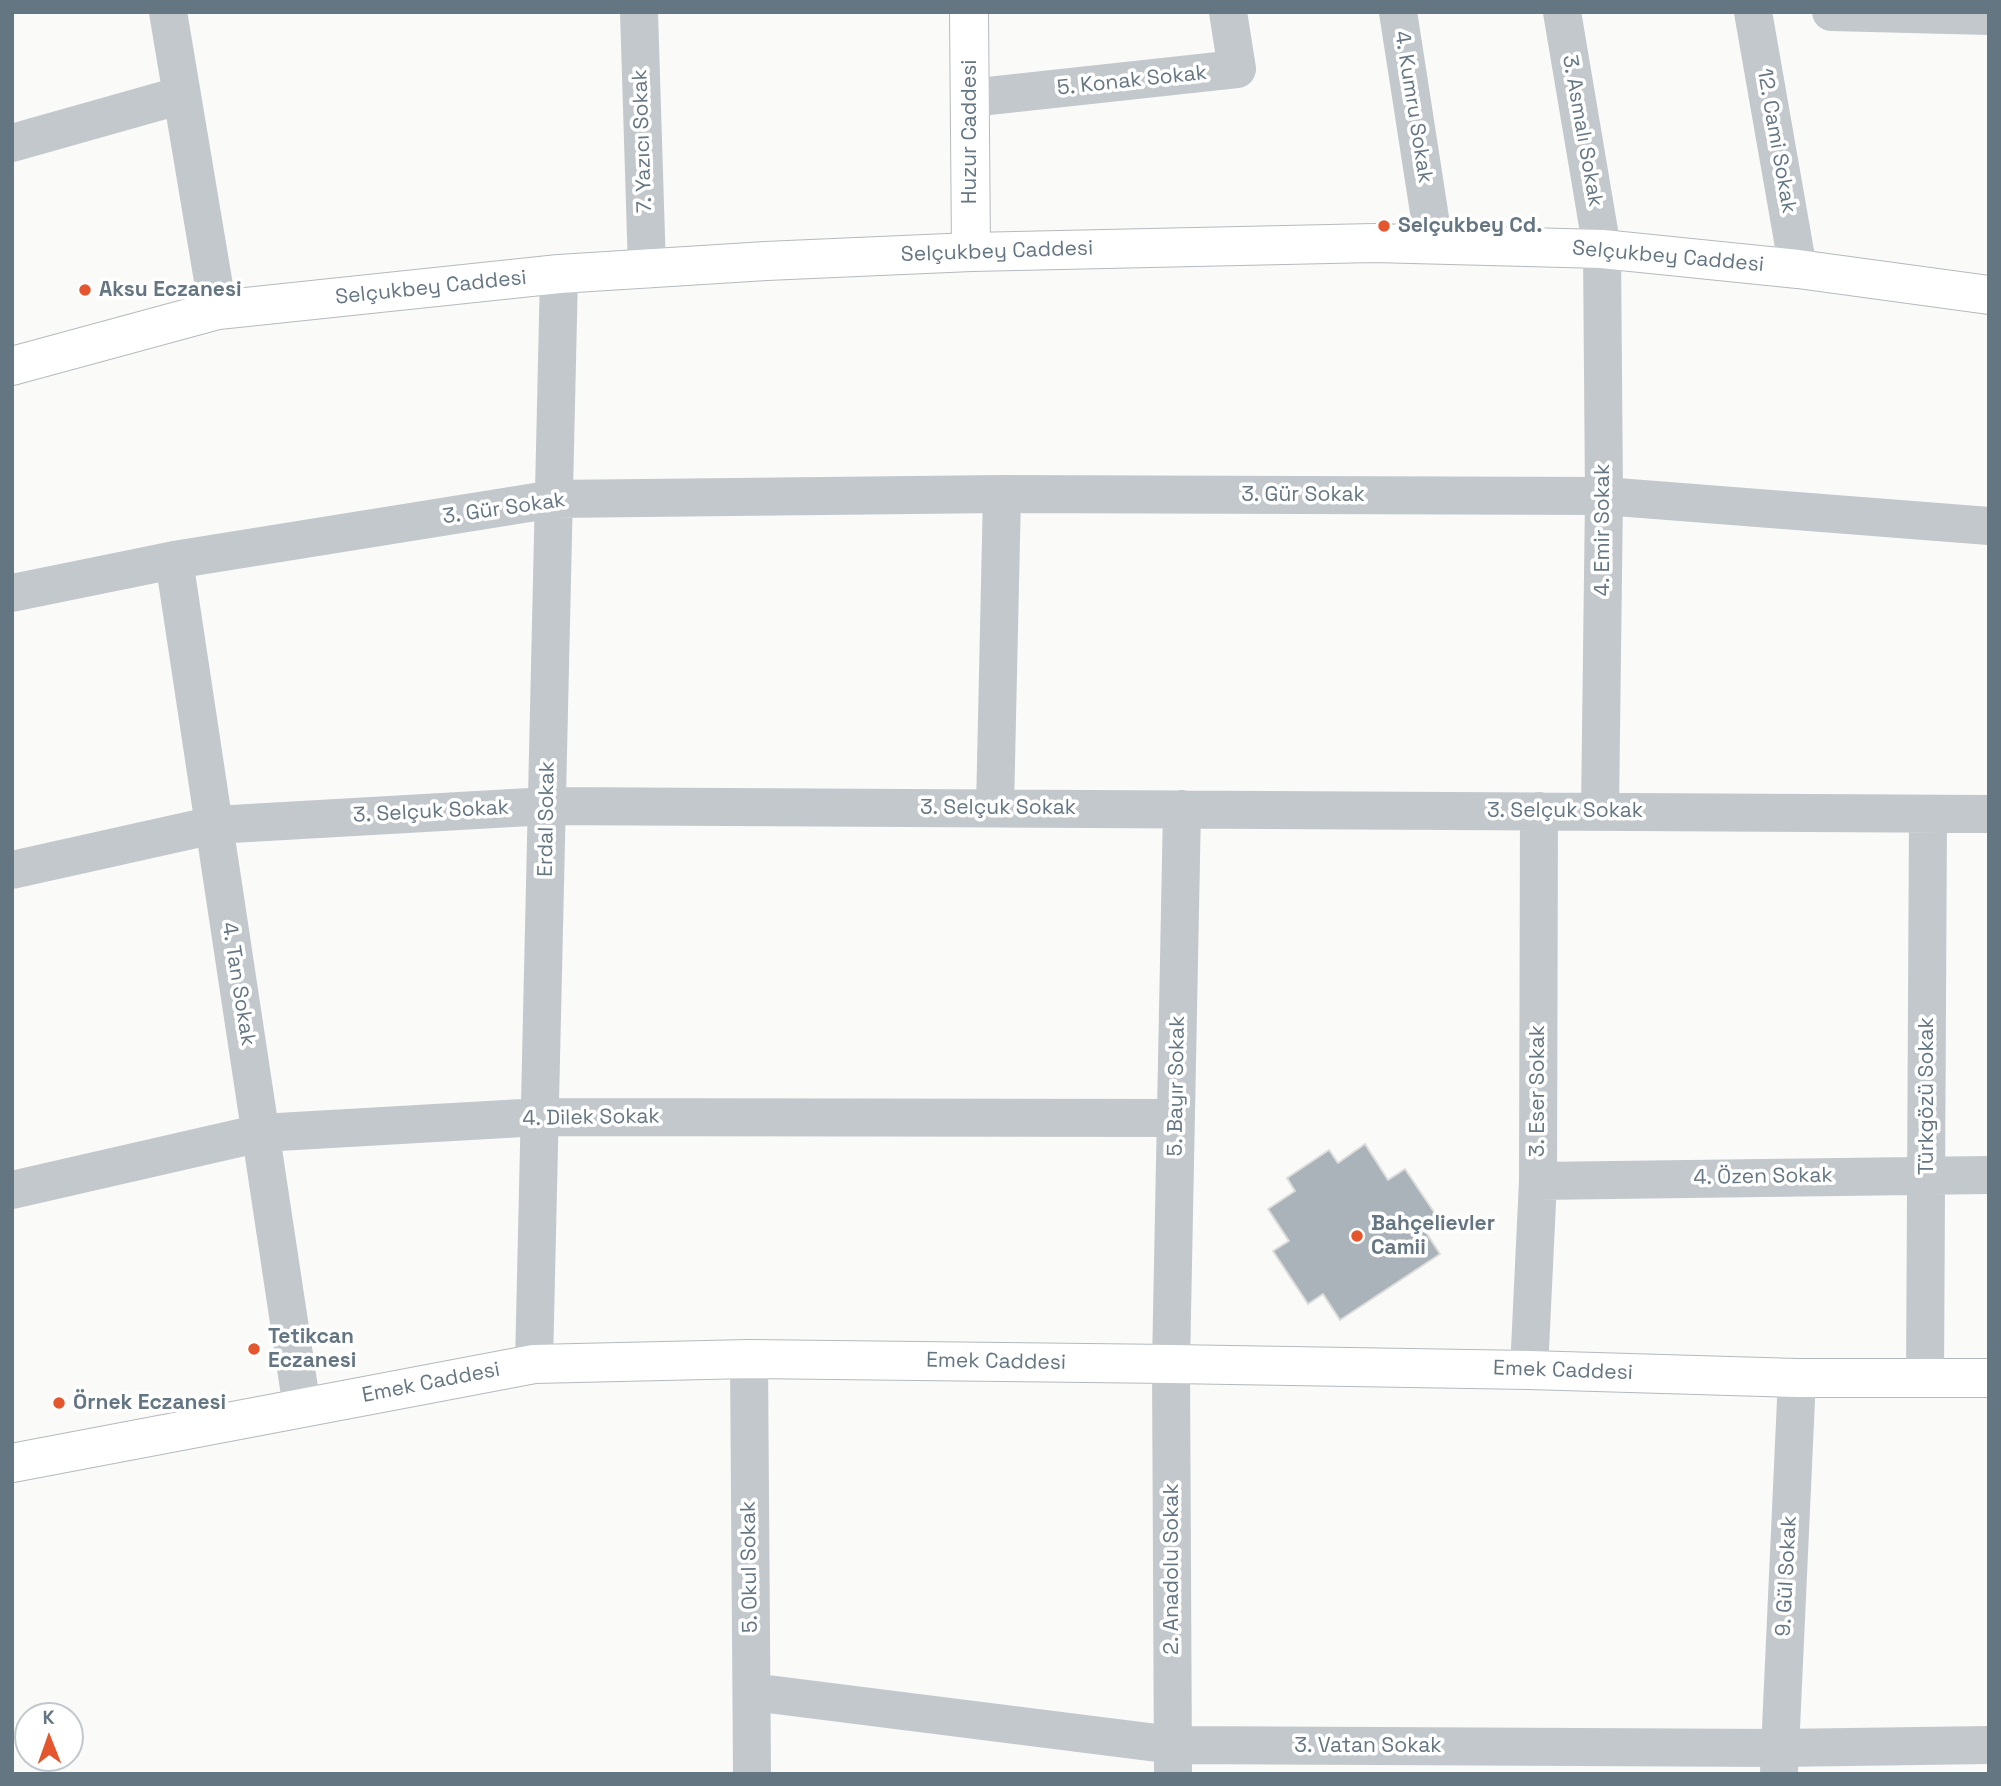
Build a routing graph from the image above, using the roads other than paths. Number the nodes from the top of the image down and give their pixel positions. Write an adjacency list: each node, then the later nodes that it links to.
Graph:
1 (168, 12): 10 (street)
2 (639, 12): 16 (street, 7. Yazıcı Sokak)
3 (969, 12): 11 (street, Huzur Caddesi)
4 (1228, 12): 11 (street, 5. Konak Sokak)
5 (1398, 12): 13 (street, 4. Kumru Sokak)
6 (1562, 12): 14 (street, 3. Asmalı Sokak)
7 (1753, 12): 17 (street, 12. Cami Sokak)
8 (1831, 12): 9 (street)
9 (1989, 16)
10 (182, 95): 12 (street); 20 (street)
11 (970, 98): 15 (street, Huzur Caddesi)
12 (12, 144)
13 (1434, 244): 14 (street, Selçukbey Caddesi); 15 (street, Selçukbey Caddesi)
14 (1602, 249): 17 (street, Selçukbey Caddesi); 23 (street, 4. Emir Sokak)
15 (971, 252): 16 (street, Selçukbey Caddesi)
16 (647, 269): 18 (street, Selçukbey Caddesi)
17 (1798, 270): 19 (street, Selçukbey Caddesi)
18 (559, 274): 20 (street, Selçukbey Caddesi); 24 (street, Erdal Sokak)
19 (1989, 295)
20 (218, 310): 21 (street, Selçukbey Caddesi)
21 (12, 366)
22 (1002, 494): 23 (street, 3. Gür Sokak); 24 (street, 3. Gür Sokak); 29 (street)
23 (1604, 496): 25 (street, 3. Gür Sokak); 32 (street, 4. Emir Sokak)
24 (554, 499): 26 (street, 3. Gür Sokak); 28 (street, Erdal Sokak)
25 (1989, 526)
26 (174, 560): 27 (street, 3. Gür Sokak); 35 (street, 4. Tan Sokak)
27 (12, 593)
28 (547, 806): 29 (street, 3. Selçuk Sokak); 35 (street, 3. Selçuk Sokak); 37 (street, Erdal Sokak)
29 (995, 808): 30 (street, 3. Selçuk Sokak)
30 (1182, 809): 31 (street, 3. Selçuk Sokak); 38 (street, 5. Bayır Sokak)
31 (1539, 811): 32 (street, 3. Selçuk Sokak); 42 (street, 3. Eser Sokak)
32 (1600, 811): 33 (street, 3. Selçuk Sokak)
33 (1928, 814): 34 (street, 3. Selçuk Sokak); 40 (street, Türkgözü Sokak)
34 (1989, 814)
35 (214, 825): 36 (street, 3. Selçuk Sokak); 39 (street, 4. Tan Sokak)
36 (12, 870)
37 (540, 1117): 38 (street, 4. Dilek Sokak); 39 (street, 4. Dilek Sokak); 45 (street, Erdal Sokak)
38 (1176, 1118): 46 (street, 5. Bayır Sokak)
39 (261, 1133): 43 (street, 4. Dilek Sokak); 51 (street, 4. Tan Sokak)
40 (1927, 1174): 41 (street, 4. Özen Sokak); 42 (street, 4. Özen Sokak); 49 (street, Türkgözü Sokak)
41 (1989, 1175)
42 (1538, 1181): 47 (street, 3. Eser Sokak)
43 (12, 1190)
44 (748, 1359): 45 (street, Emek Caddesi); 46 (street, Emek Caddesi); 53 (street, 5. Okul Sokak)
45 (534, 1364): 51 (street, Emek Caddesi)
46 (1171, 1364): 47 (street, Emek Caddesi); 55 (street, 2. Anadolu Sokak)
47 (1529, 1370): 48 (street, Emek Caddesi)
48 (1797, 1378): 49 (street, Emek Caddesi); 56 (street, 9. Gül Sokak)
49 (1925, 1378): 50 (street, Emek Caddesi)
50 (1989, 1378)
51 (302, 1408): 52 (street, Emek Caddesi)
52 (12, 1463)
53 (751, 1692): 55 (street, 3. Vatan Sokak); 57 (street, 5. Okul Sokak)
54 (1989, 1745): 56 (street, 3. Vatan Sokak)
55 (1173, 1759): 56 (street, 3. Vatan Sokak)
56 (1779, 1761)
57 (752, 1774)

